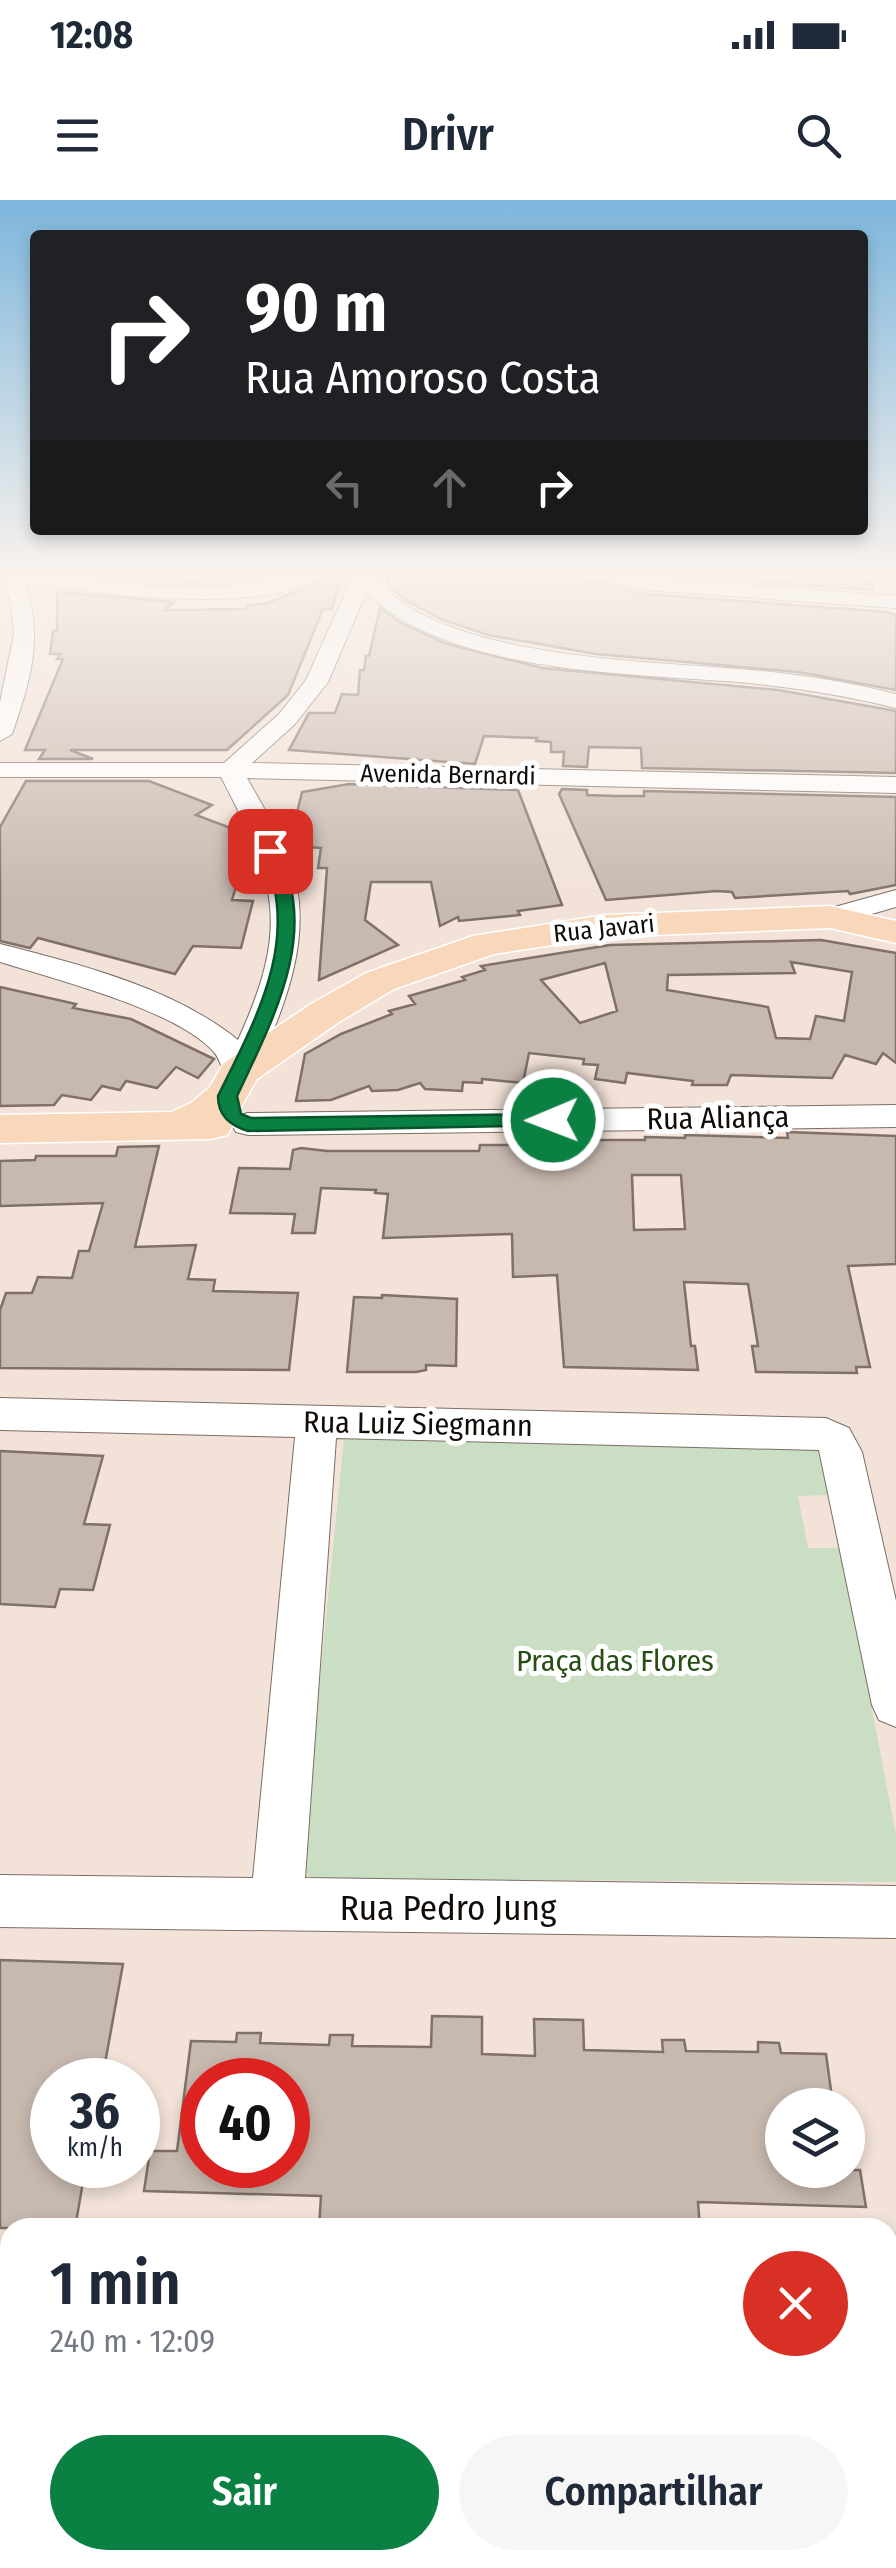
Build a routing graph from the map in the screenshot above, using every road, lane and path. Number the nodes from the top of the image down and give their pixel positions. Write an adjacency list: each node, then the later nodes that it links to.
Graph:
1 (16, 683): 5 (street)
2 (317, 683): 7 (street)
3 (797, 683): 4 (street)
4 (896, 701)
5 (0, 734)
6 (0, 770): 7 (street, Avenida Bernardi)
7 (230, 770): 8 (street, Avenida Bernardi); 13 (street)
8 (896, 785)
9 (896, 898): 10 (street, Rua Javari)
10 (830, 918): 11 (main road); 14 (main road, Rua Javari)
11 (896, 932)
12 (0, 953): 15 (street)
13 (274, 999): 14 (main road); 15 (street)
14 (325, 1013): 15 (main road, Rua Javari)
15 (238, 1098): 16 (street, Rua Aliança); 17 (main road, Rua Aliança)
16 (896, 1116)
17 (0, 1129)
18 (0, 1414): 19 (street, Rua Luiz Siegmann)
19 (316, 1422): 20 (street, Rua Luiz Siegmann); 22 (street)
20 (896, 1705)
21 (0, 1901): 22 (street, Rua Pedro Jung)
22 (277, 1907): 23 (street, Rua Pedro Jung)
23 (896, 1912)

